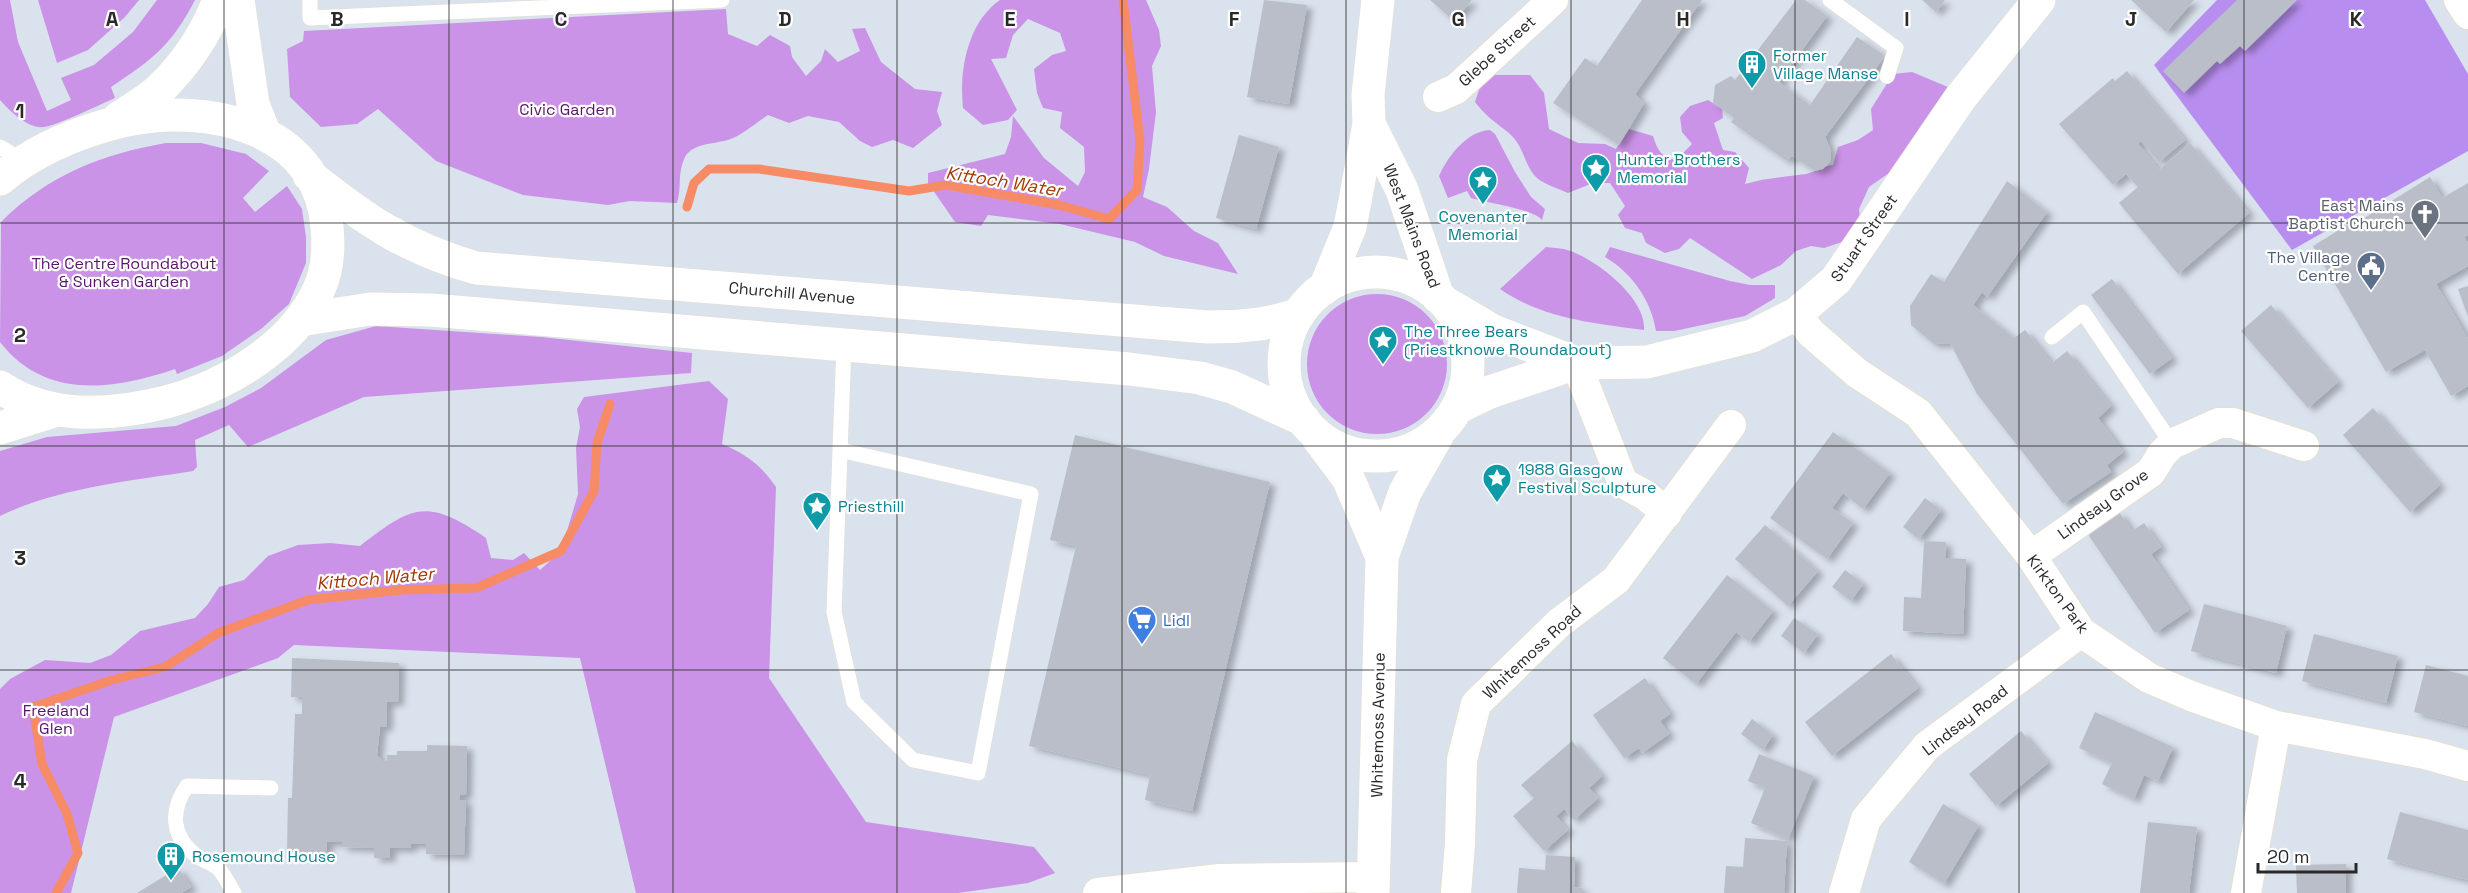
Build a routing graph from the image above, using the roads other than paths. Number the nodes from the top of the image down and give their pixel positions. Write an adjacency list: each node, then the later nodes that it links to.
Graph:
1 (219, 0): 15 (street)
2 (238, 0): 16 (street)
3 (310, 0): 10 (lane)
4 (722, 0): 10 (lane)
5 (1378, 0): 14 (street, West Mains Road)
6 (1553, 0): 13 (street, Glebe Street)
7 (1830, 0): 12 (lane)
8 (2039, 0): 22 (street, Stuart Street)
9 (2459, 0): 11 (street)
10 (596, 3)
11 (2468, 14)
12 (1887, 76)
13 (1438, 97)
14 (1370, 124): 19 (street, West Mains Road); 20 (street, West Mains Road)
15 (99, 128): 16 (street); 17 (street)
16 (264, 132): 18 (street)
17 (17, 159)
18 (309, 175): 21 (street, Churchill Avenue); 23 (street)
19 (1325, 288): 20 (street); 21 (street)
20 (1443, 301): 26 (street, Stuart Street); 29 (street)
21 (1299, 314): 31 (street)
22 (1796, 314): 26 (street, Stuart Street); 37 (street, Kirkton Park)
23 (300, 320): 25 (street); 28 (street)
24 (2052, 337): 33 (lane)
25 (844, 345): 31 (street); 35 (lane)
26 (1576, 363): 29 (street, Stuart Street); 36 (street)
27 (0, 387): 28 (street)
28 (57, 410): 32 (street)
29 (1448, 419): 31 (street); 38 (street, Whitemoss Avenue)
30 (1731, 425): 36 (street, Whitemoss Road)
31 (1310, 427): 38 (street, Whitemoss Avenue)
32 (0, 428)
33 (2172, 444): 34 (street, Lindsay Grove); 37 (street, Lindsay Grove)
34 (2304, 446)
35 (840, 450): 35 (lane)
36 (1667, 513): 46 (street, Whitemoss Road)
37 (2031, 556): 39 (street, Kirkton Park)
38 (1382, 557): 43 (street, Whitemoss Avenue)
39 (2081, 632): 40 (street, Kirkton Park); 47 (street, Lindsay Road)
40 (2276, 726): 41 (street, Kirkton Park); 48 (street)
41 (2468, 766)
42 (271, 788): 44 (lane)
43 (1374, 885): 45 (street)
44 (234, 893)
45 (1098, 893)
46 (1456, 893)
47 (1844, 893)
48 (2246, 893)

